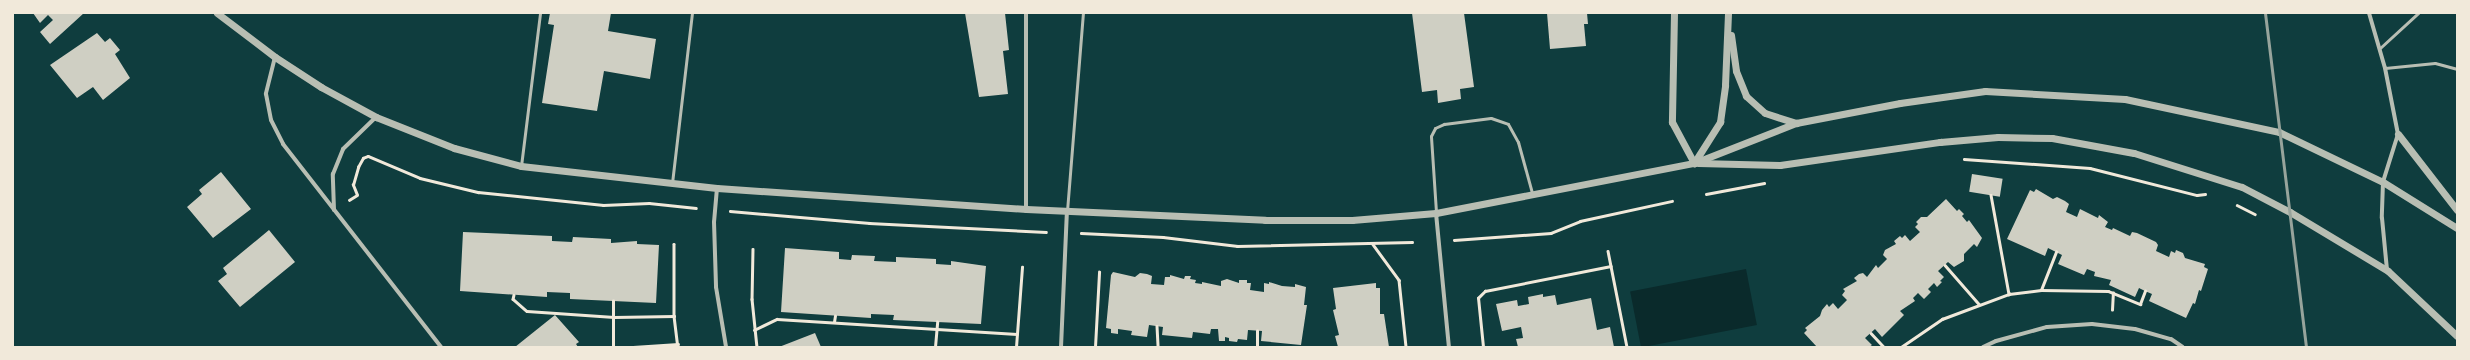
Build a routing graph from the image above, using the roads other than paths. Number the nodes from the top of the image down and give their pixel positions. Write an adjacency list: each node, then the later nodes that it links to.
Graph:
1 (217, 13): 11 (street)
2 (540, 13): 18 (lane)
3 (692, 13): 20 (lane)
4 (1026, 13): 23 (street)
5 (1083, 13): 25 (lane)
6 (1674, 13): 17 (street)
7 (2369, 13): 10 (street)
8 (2418, 13): 10 (lane)
9 (1728, 16): 15 (street); 17 (street)
10 (2380, 48): 12 (street)
11 (274, 57): 14 (street); 24 (street)
12 (2385, 68): 13 (lane); 16 (street)
13 (2457, 69)
14 (376, 117): 18 (street); 24 (street)
15 (1796, 123): 17 (street); 19 (street)
16 (2398, 134): 19 (street); 26 (street)
17 (1694, 163): 22 (street); 29 (street)
18 (521, 166): 20 (street)
19 (2383, 182): 28 (street); 29 (street)
20 (672, 183): 21 (street)
21 (717, 188): 23 (street); 32 (street)
22 (1533, 195): 27 (street); 27 (lane)
23 (1026, 209): 25 (street)
24 (334, 210): 31 (street)
25 (1067, 210): 27 (street); 33 (street)
26 (2457, 210)
27 (1436, 213): 34 (street)
28 (2457, 228)
29 (2388, 271): 30 (street)
30 (2457, 336)
31 (441, 347)
32 (726, 347)
33 (1061, 347)
34 (1449, 347)
35 (1983, 347): 36 (street)
36 (2182, 347)

